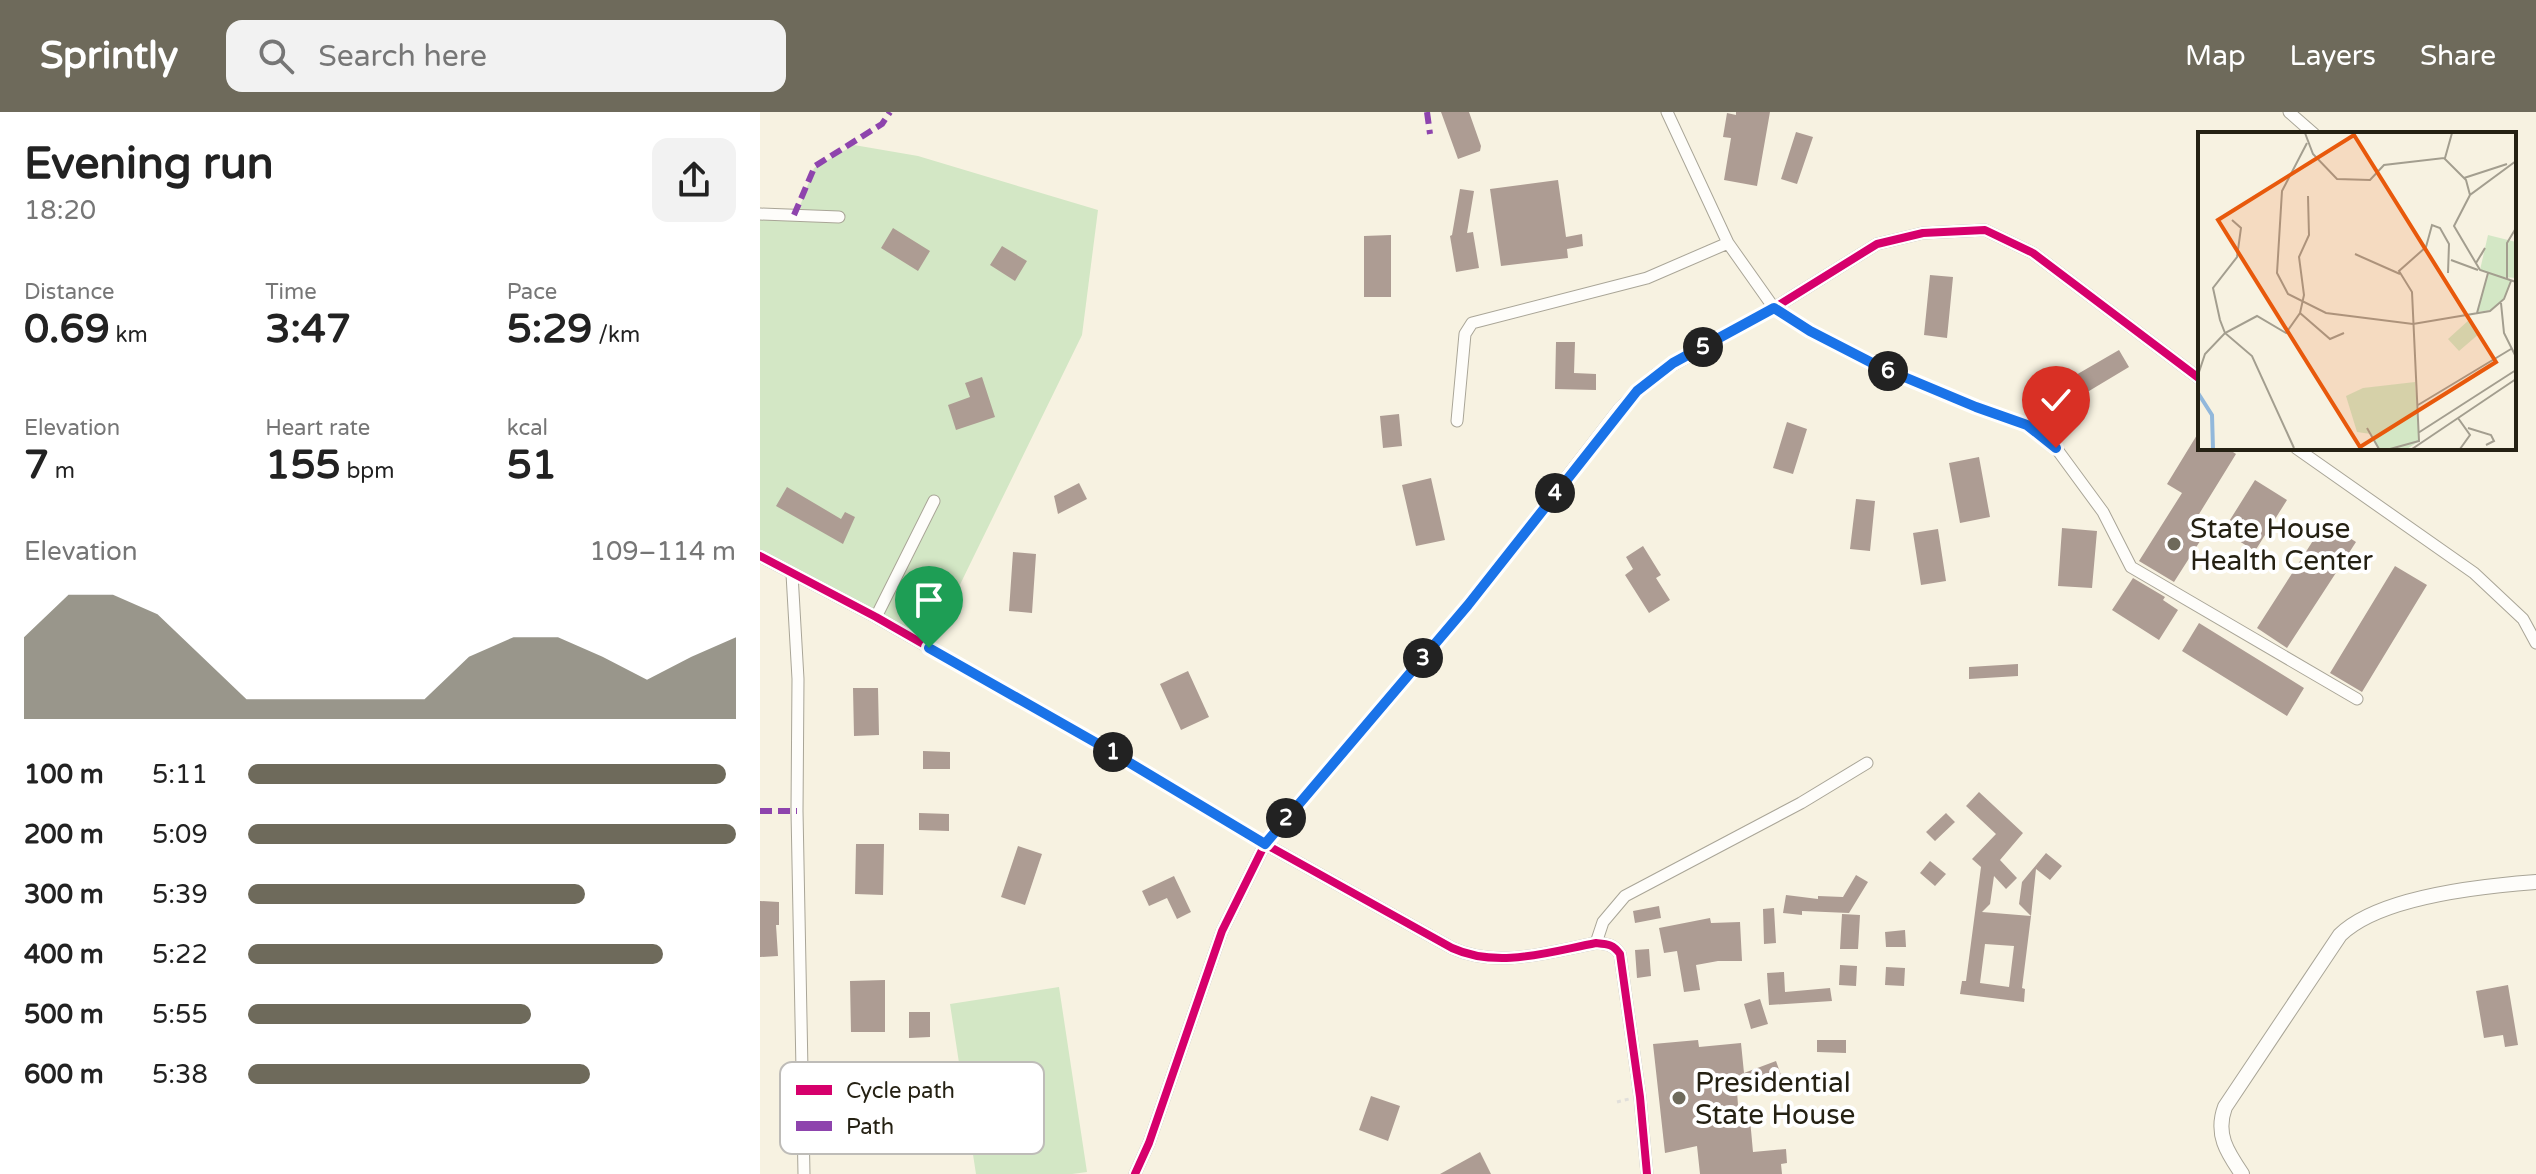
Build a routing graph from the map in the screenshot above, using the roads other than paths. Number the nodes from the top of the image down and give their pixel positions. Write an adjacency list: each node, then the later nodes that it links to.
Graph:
1 (1667, 112): 6 (street)
2 (2289, 112): 3 (street)
3 (2312, 132)
4 (760, 214): 5 (street)
5 (839, 217)
6 (1728, 243): 7 (street); 9 (street)
7 (1774, 308): 8 (street); 16 (street); 18 (street)
8 (2198, 377)
9 (1457, 421)
10 (2299, 450): 15 (street)
11 (934, 501): 14 (street)
12 (760, 556): 13 (street)
13 (792, 574): 14 (street); 21 (street)
14 (876, 617): 18 (street)
15 (2536, 643)
16 (2357, 699)
17 (1867, 763): 20 (street)
18 (1265, 844): 20 (street); 24 (street)
19 (2536, 882): 26 (street)
20 (1596, 943): 25 (street)
21 (802, 1062)
22 (804, 1154): 23 (street)
23 (804, 1174)
24 (1135, 1174)
25 (1647, 1174)
26 (2242, 1174)

